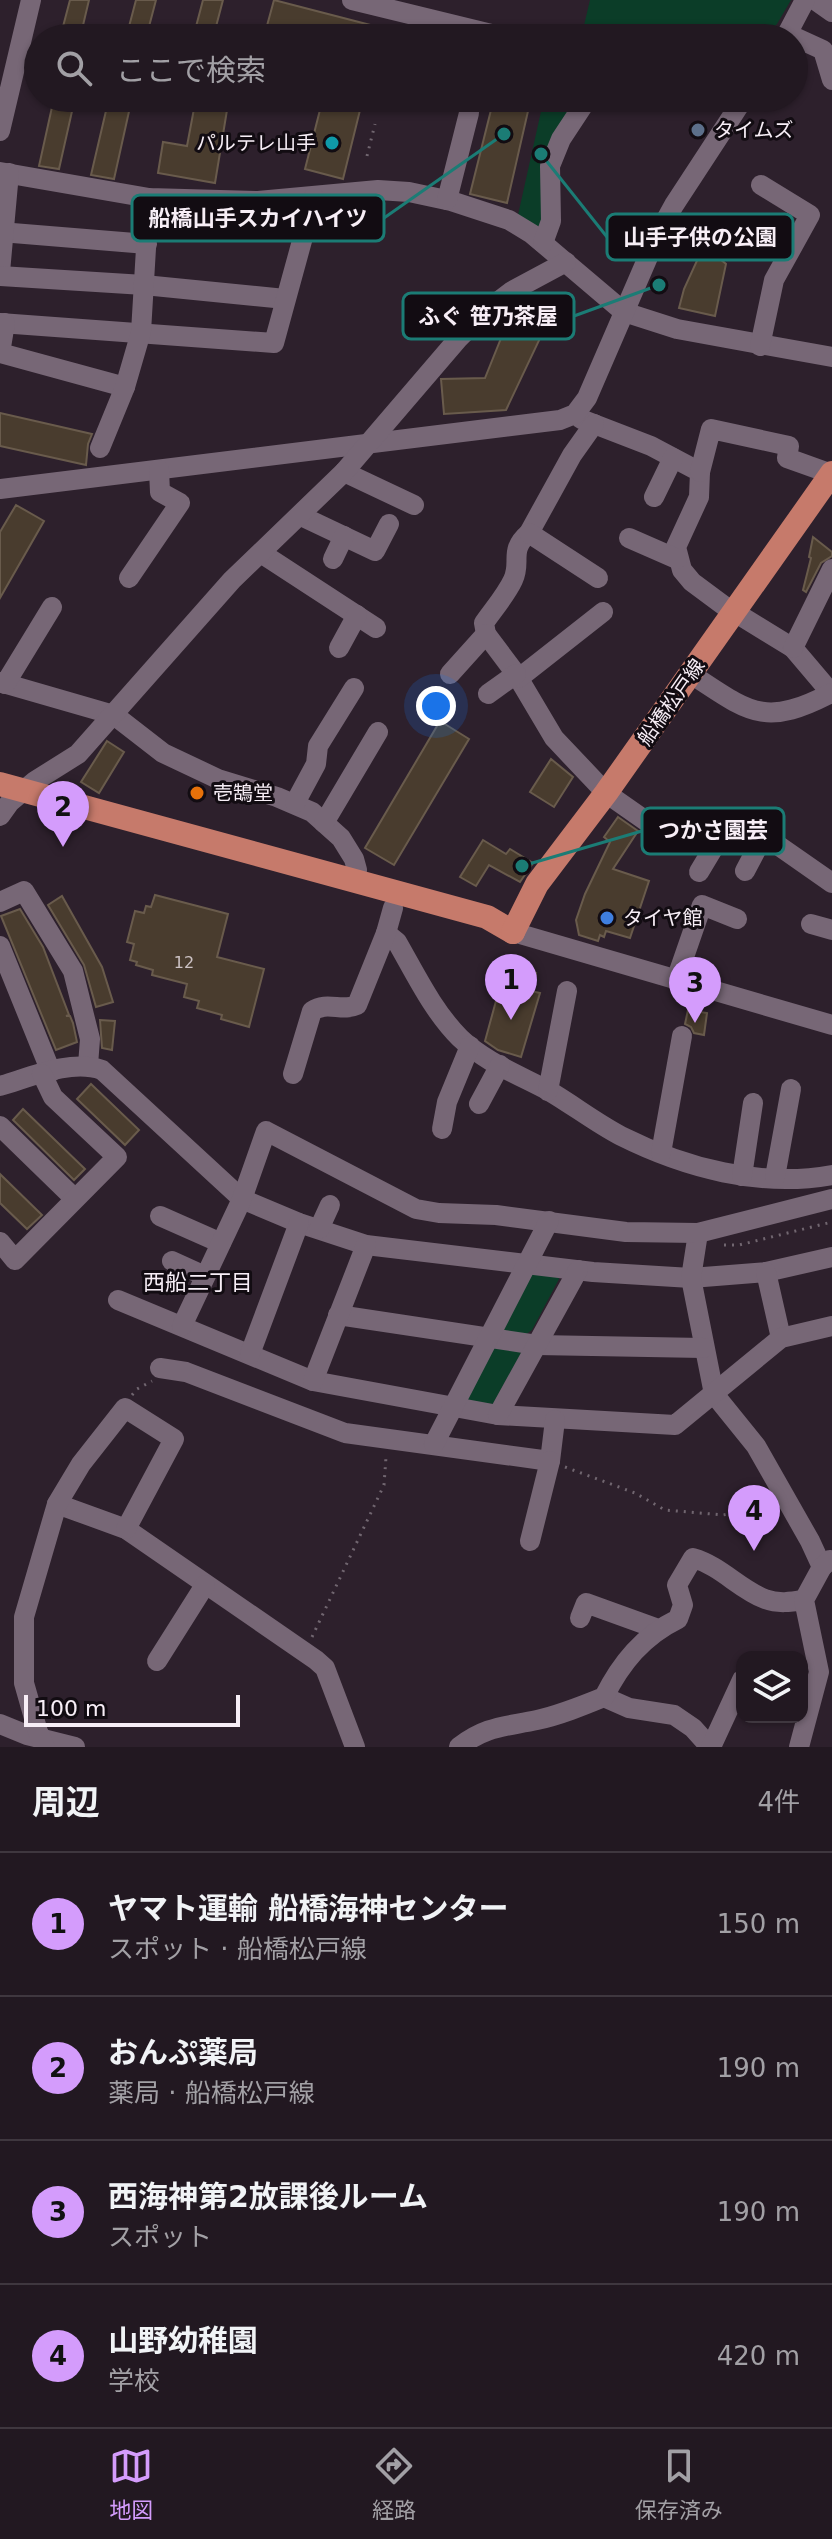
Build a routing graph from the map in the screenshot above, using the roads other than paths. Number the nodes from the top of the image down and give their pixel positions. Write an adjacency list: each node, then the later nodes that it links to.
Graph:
1 (31, 0): 11 (street)
2 (352, 0): 6 (street)
3 (805, 0): 9 (street)
4 (815, 0): 5 (street)
5 (832, 12)
6 (412, 15): 7 (street); 8 (street)
7 (410, 24)
8 (450, 24)
9 (793, 24)
10 (808, 44): 12 (street)
11 (7, 71): 16 (street)
12 (832, 80)
13 (579, 112): 23 (street)
14 (735, 112): 29 (street)
15 (469, 113): 21 (street)
16 (0, 131)
17 (4, 172): 20 (street); 22 (street)
18 (761, 185): 32 (street)
19 (314, 197): 20 (street); 21 (street); 28 (street)
20 (149, 198): 24 (street)
21 (447, 200): 23 (street)
22 (2, 232): 24 (street); 26 (street)
23 (543, 243): 25 (street)
24 (147, 244): 27 (street)
25 (566, 262): 29 (street); 37 (street)
26 (0, 274): 27 (street)
27 (144, 285): 28 (street); 31 (street)
28 (285, 299): 31 (street)
29 (624, 312): 32 (street); 35 (street)
30 (3, 323): 31 (street); 34 (street)
31 (141, 332): 34 (street)
32 (760, 346): 33 (street)
33 (832, 357)
34 (125, 387): 38 (street)
35 (575, 414): 36 (street); 37 (street)
36 (594, 424): 39 (street); 49 (street)
37 (365, 446): 40 (street); 41 (street)
38 (100, 448)
39 (673, 458): 42 (street); 45 (street)
40 (159, 470): 44 (street); 56 (street)
41 (344, 472): 46 (street); 47 (street)
42 (700, 472): 43 (street); 54 (street)
43 (832, 473): 60 (main road, 船橋松戸線)
44 (0, 489)
45 (654, 497)
46 (414, 505)
47 (301, 516): 50 (street); 52 (street)
48 (389, 524): 50 (street)
49 (529, 533): 57 (street); 63 (street)
50 (344, 536): 53 (street)
51 (629, 538): 54 (street)
52 (261, 553): 61 (street); 73 (street)
53 (333, 559)
54 (677, 559): 60 (street)
55 (832, 569): 65 (street)
56 (129, 578)
57 (598, 578)
58 (52, 607): 69 (street)
59 (603, 612): 68 (street)
60 (734, 612): 65 (street); 67 (main road, 船橋松戸線)
61 (357, 615): 62 (street); 64 (street)
62 (376, 628)
63 (486, 634): 66 (street); 68 (street)
64 (339, 648)
65 (793, 648): 72 (street)
66 (450, 674)
67 (691, 674): 72 (street); 75 (main road, 船橋松戸線)
68 (518, 676): 71 (street); 75 (street)
69 (2, 683): 73 (street)
70 (354, 688): 77 (street)
71 (488, 694)
72 (831, 694)
73 (114, 715): 76 (street); 77 (street)
74 (378, 732): 78 (street)
75 (606, 793): 80 (street); 90 (main road, 船橋松戸線)
76 (7, 798): 83 (main road); 86 (main road)
77 (295, 803): 78 (street)
78 (324, 823): 83 (street)
79 (764, 835): 80 (street); 81 (street); 84 (street)
80 (720, 837): 82 (street)
81 (745, 871)
82 (699, 872)
83 (353, 881): 90 (main road)
84 (832, 883)
85 (0, 902): 98 (street)
86 (393, 908): 90 (main road); 91 (street)
87 (737, 919): 93 (street)
88 (811, 924): 89 (street)
89 (832, 930)
90 (513, 932): 93 (street)
91 (386, 933): 97 (street); 101 (street)
92 (0, 946): 100 (street)
93 (676, 980): 95 (street)
94 (567, 991): 104 (street)
95 (832, 1025)
96 (682, 1036): 109 (street)
97 (470, 1046): 99 (street); 108 (street)
98 (88, 1065): 100 (street); 114 (street)
99 (500, 1065): 104 (street); 106 (street)
100 (46, 1073): 102 (street); 113 (street)
101 (293, 1074)
102 (0, 1086)
103 (791, 1089): 112 (street)
104 (548, 1091): 109 (street)
105 (753, 1103): 111 (street)
106 (479, 1104)
107 (0, 1126): 113 (street)
108 (442, 1129)
109 (661, 1153): 111 (street)
110 (832, 1175): 112 (street)
111 (742, 1176): 112 (street)
112 (775, 1177)
113 (74, 1198): 121 (street)
114 (242, 1199): 118 (street); 119 (street); 122 (street)
115 (832, 1199): 120 (street)
116 (330, 1205): 119 (street)
117 (160, 1216): 122 (street)
118 (549, 1221): 120 (street); 126 (street)
119 (309, 1226): 123 (street); 139 (street)
120 (697, 1239): 130 (street)
121 (0, 1242)
122 (221, 1243): 129 (street)
123 (366, 1245): 126 (street); 132 (street)
124 (832, 1257): 128 (street)
125 (172, 1261): 129 (street)
126 (527, 1264): 127 (street); 135 (street)
127 (578, 1270): 130 (street); 137 (street)
128 (766, 1272): 130 (street); 136 (street)
129 (205, 1276): 133 (street)
130 (691, 1278): 138 (street)
131 (118, 1300): 133 (street)
132 (338, 1315): 135 (street); 141 (street)
133 (182, 1326): 139 (street)
134 (832, 1326): 136 (street)
135 (489, 1338): 137 (street); 143 (street)
136 (781, 1338): 142 (street)
137 (537, 1345): 138 (street); 144 (street)
138 (703, 1348): 142 (street)
139 (250, 1354): 141 (street)
140 (160, 1368): 146 (street)
141 (313, 1381): 143 (street)
142 (714, 1394): 145 (street); 151 (street)
143 (453, 1409): 144 (street); 146 (street)
144 (498, 1415): 145 (street)
145 (555, 1420): 147 (street)
146 (434, 1444): 147 (street)
147 (550, 1461): 150 (street)
148 (57, 1504): 149 (street); 149 (street); 161 (street)
149 (126, 1529): 152 (street)
150 (530, 1541)
151 (827, 1562): 153 (street)
152 (205, 1585): 157 (street); 163 (street)
153 (804, 1600): 155 (street); 156 (street)
154 (580, 1618): 155 (street)
155 (658, 1629): 159 (street)
156 (824, 1660): 166 (street)
157 (157, 1661)
158 (736, 1693): 165 (street)
159 (604, 1697): 164 (street); 165 (street)
160 (0, 1724): 161 (street)
161 (44, 1743): 162 (street)
162 (75, 1747)
163 (355, 1747)
164 (459, 1747)
165 (711, 1747)
166 (799, 1747)

